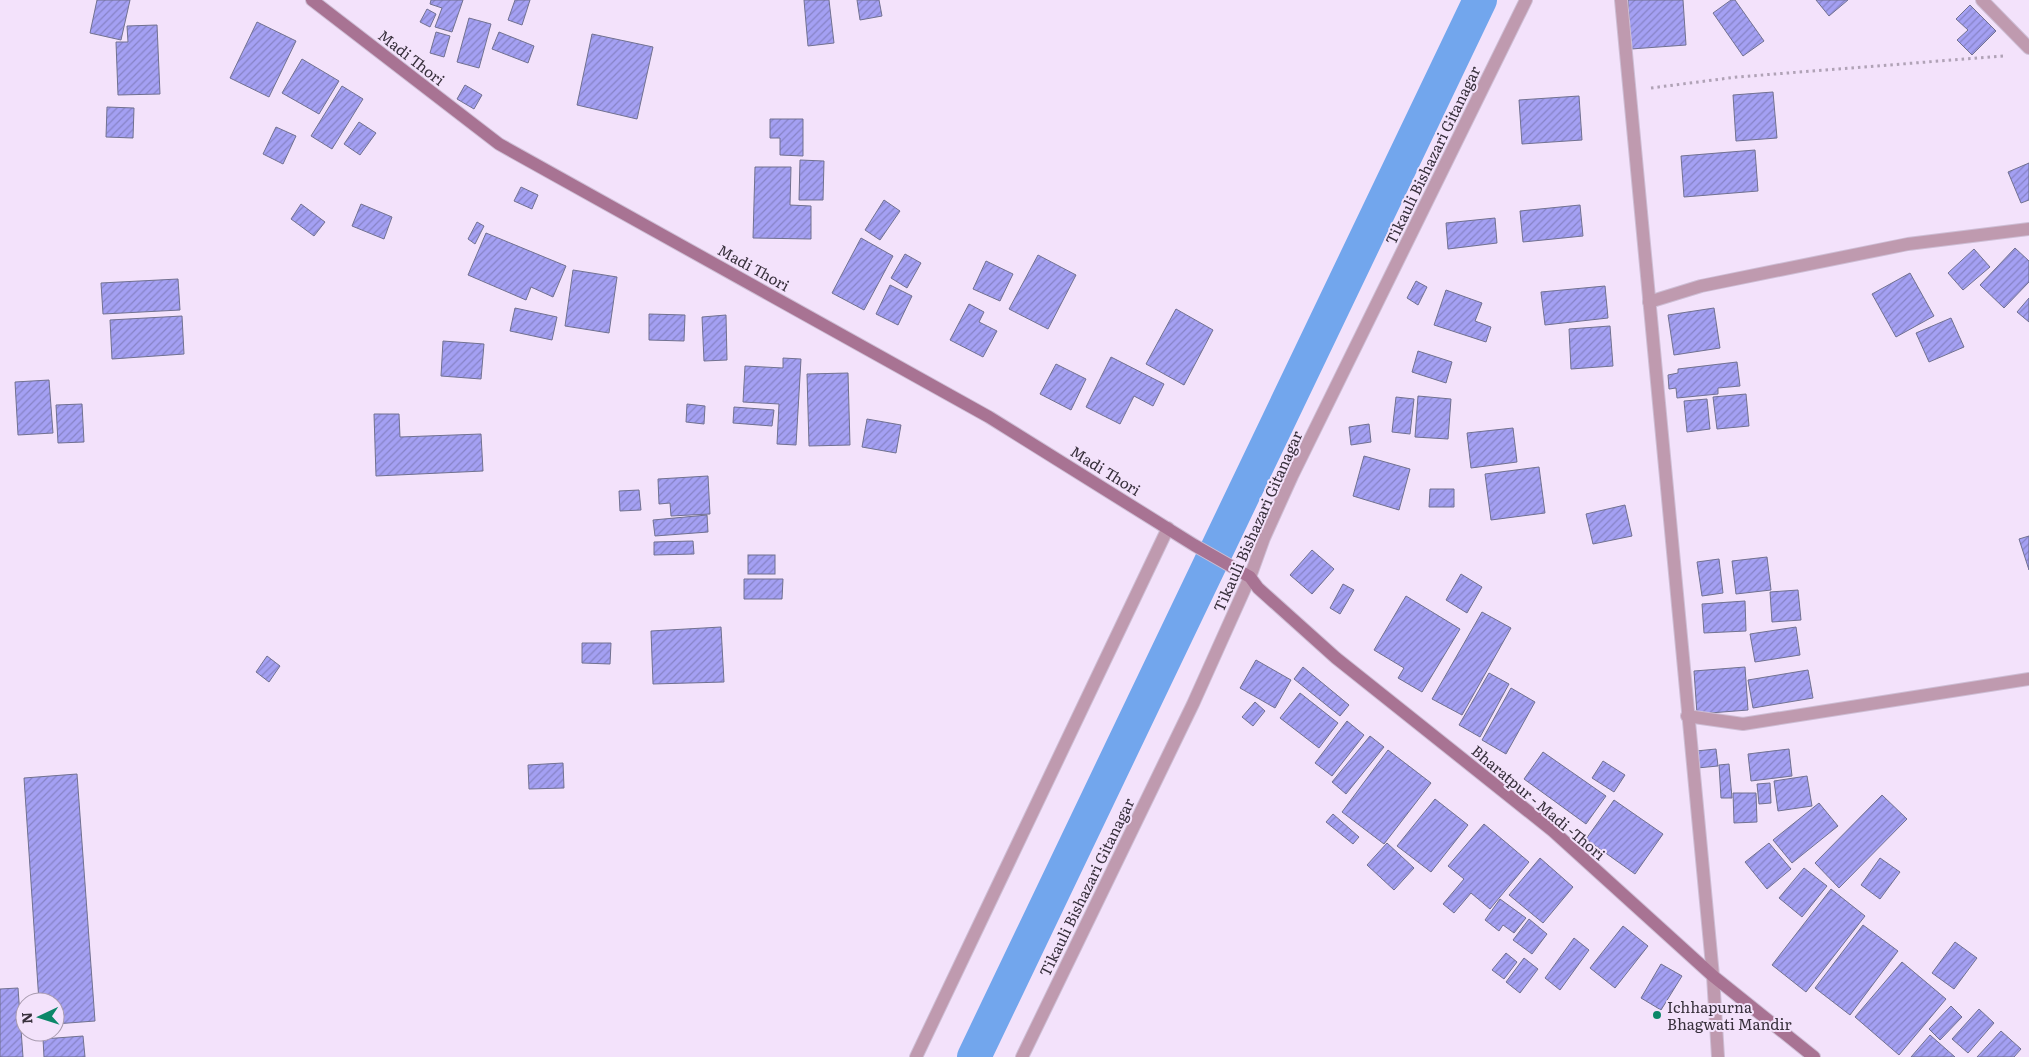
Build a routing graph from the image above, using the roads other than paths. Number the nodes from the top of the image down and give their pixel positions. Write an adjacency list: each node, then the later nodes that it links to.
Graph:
1 (312, 0): 8 (main road, Madi Thori)
2 (1526, 0): 10 (street, Tikauli Bishazari Gitanagar)
3 (1621, 0): 7 (street)
4 (1982, 0): 5 (street)
5 (2029, 48)
6 (2029, 229): 7 (street)
7 (1649, 302): 12 (street)
8 (1168, 528): 9 (main road, Madi Thori); 14 (street)
9 (1194, 545): 10 (main road, Bharatpur - Madi -Thori)
10 (1248, 575): 13 (main road, Bharatpur - Madi -Thori); 15 (street, Tikauli Bishazari Gitanagar)
11 (2029, 678): 12 (street)
12 (1687, 716): 13 (street)
13 (1713, 976): 16 (street); 17 (main road, Bharatpur - Madi -Thori)
14 (916, 1057)
15 (1022, 1057)
16 (1718, 1057)
17 (1814, 1057)

